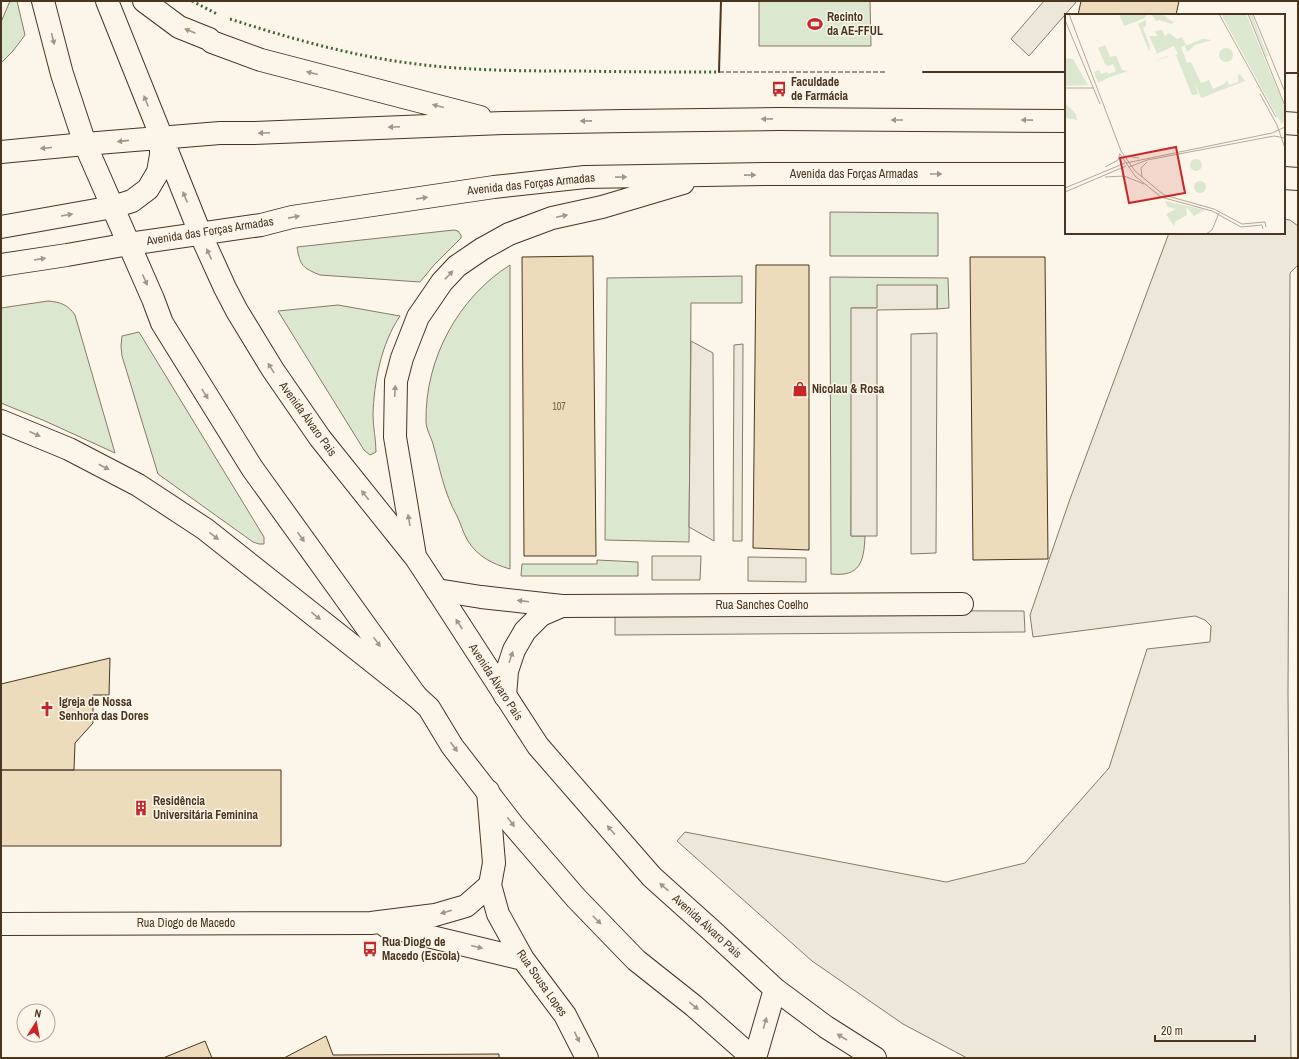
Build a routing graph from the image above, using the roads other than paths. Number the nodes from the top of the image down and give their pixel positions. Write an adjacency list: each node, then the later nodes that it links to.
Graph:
1 (43, 1): 9 (main road, one-way to 9)
2 (107, 1): 8 (main road, Avenida Álvaro Pais, one-way to 2)
3 (144, 1): 5 (main road, one-way to 3)
4 (1065, 121): 5 (main road, one-way to 5)
5 (502, 123): 8 (main road, one-way to 8)
6 (1285, 123): 7 (main road)
7 (1298, 124)
8 (161, 137): 9 (main road, one-way to 9); 15 (main road); 17 (main road, Avenida Álvaro Pais, one-way to 8)
9 (85, 144): 10 (main road, one-way to 10); 15 (main road)
10 (1, 152)
11 (1065, 174): 12 (main road, Avenida das Forças Armadas, one-way to 11)
12 (711, 175): 17 (main road, Avenida das Forças Armadas, one-way to 12); 21 (main road, one-way to 12)
13 (1285, 178): 14 (main road)
14 (1298, 179)
15 (113, 207): 16 (main road, one-way to 15); 18 (main road)
16 (1, 227)
17 (200, 234): 18 (main road, Avenida das Forças Armadas); 21 (main road, Avenida Álvaro Pais, one-way to 17)
18 (129, 244): 19 (main road, Avenida das Forças Armadas, one-way to 18); 25 (main road, one-way to 25)
19 (1, 265)
20 (1, 420): 25 (main road, one-way to 25)
21 (416, 558): 22 (main road, Avenida Álvaro Pais)
22 (437, 590): 24 (main road, Rua Sanches Coelho, one-way to 22); 26 (main road, Avenida Álvaro Pais, one-way to 22)
23 (962, 604): 24 (main road, Rua Sanches Coelho)
24 (562, 606): 26 (main road, Rua Sanches Coelho, one-way to 24)
25 (416, 696): 27 (main road, one-way to 27)
26 (505, 696): 32 (main road, Avenida Álvaro Pais, one-way to 26)
27 (488, 791): 28 (main road); 34 (main road, one-way to 34)
28 (490, 885): 29 (main road, Rua Diogo de Macedo, one-way to 29); 31 (main road, Rua Sousa Lopes)
29 (371, 922): 30 (main road, Rua Diogo de Macedo); 31 (main road, Rua Diogo de Macedo, one-way to 31)
30 (1, 924)
31 (523, 959): 33 (main road, Rua Sousa Lopes, one-way to 33)
32 (775, 989): 34 (main road, one-way to 32); 35 (main road, Avenida Álvaro Pais, one-way to 32)
33 (587, 1058)
34 (754, 1058)
35 (875, 1058)

